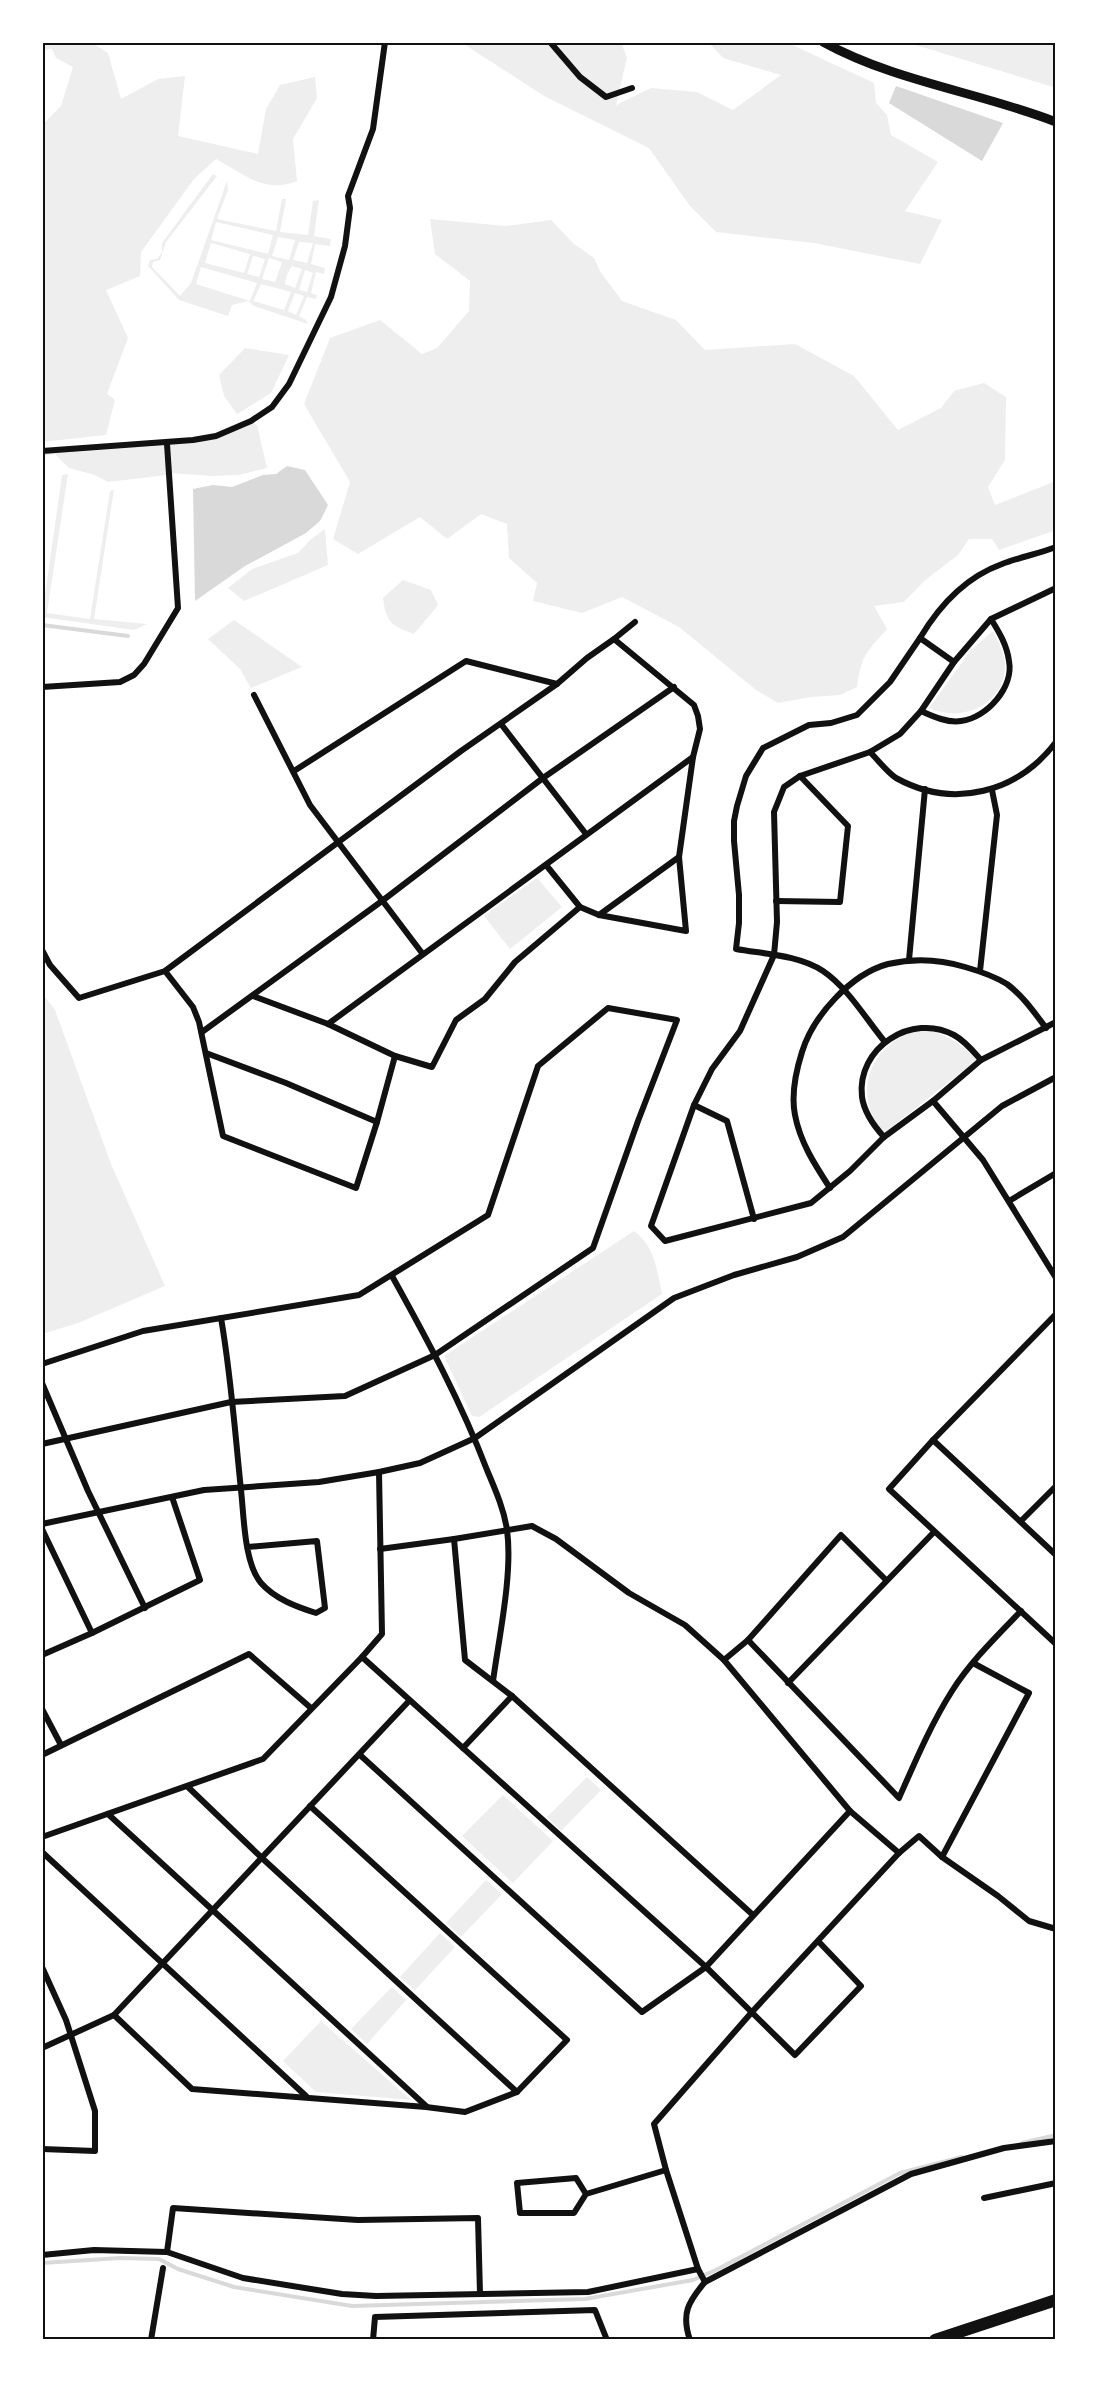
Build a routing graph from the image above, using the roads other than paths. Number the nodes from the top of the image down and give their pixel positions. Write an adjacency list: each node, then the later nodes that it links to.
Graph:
1 (385, 42): 6 (street)
2 (550, 42): 4 (street)
3 (823, 42): 5 (street)
4 (632, 88)
5 (1056, 122)
6 (166, 444): 7 (street); 16 (street)
7 (42, 451)
8 (1056, 547): 12 (street)
9 (1056, 588): 10 (street)
10 (991, 619): 14 (street); 19 (street)
11 (635, 622): 13 (street)
12 (920, 638): 14 (street); 39 (street)
13 (614, 639): 15 (street); 17 (street)
14 (954, 662): 19 (street)
15 (557, 684): 20 (street); 24 (street)
16 (42, 687)
17 (674, 687): 23 (street); 26 (street)
18 (254, 695): 24 (street)
19 (921, 711): 22 (street)
20 (501, 724): 26 (street); 30 (street)
21 (1056, 742): 28 (street)
22 (870, 752): 25 (street); 27 (street)
23 (693, 757): 29 (street); 31 (street)
24 (294, 771): 30 (street)
25 (800, 776): 34 (street); 34 (street)
26 (543, 778): 29 (street); 33 (street)
27 (925, 789): 28 (street); 40 (street)
28 (992, 790): 42 (street)
29 (586, 834): 32 (street)
30 (339, 843): 33 (street); 41 (street)
31 (679, 857): 36 (street); 36 (street)
32 (546, 865): 35 (street); 38 (street)
33 (382, 901): 38 (street); 44 (street)
34 (776, 901): 39 (street)
35 (580, 907): 36 (street); 51 (street)
36 (599, 915)
37 (42, 950): 41 (street)
38 (422, 953): 46 (street)
39 (774, 955): 43 (street); 55 (street)
40 (909, 960): 42 (street); 43 (street)
41 (165, 971): 48 (street)
42 (980, 971): 47 (street)
43 (844, 990): 49 (street); 60 (street)
44 (253, 996): 46 (street); 48 (street)
45 (1056, 1022): 47 (street)
46 (328, 1024): 51 (street)
47 (1046, 1028): 52 (street)
48 (202, 1032): 50 (street)
49 (885, 1042): 52 (street); 58 (street)
50 (206, 1053): 56 (street); 56 (street)
51 (395, 1056): 56 (street)
52 (981, 1060): 54 (street)
53 (1056, 1077): 57 (street)
54 (933, 1101): 57 (street); 58 (street)
55 (694, 1105): 62 (street); 62 (street)
56 (377, 1122)
57 (963, 1136): 61 (street); 71 (street)
58 (884, 1137): 60 (street)
59 (1056, 1173): 61 (street)
60 (830, 1188): 62 (street)
61 (1009, 1201): 64 (street)
62 (754, 1219)
63 (392, 1276): 66 (street); 67 (street); 67 (street)
64 (1056, 1278)
65 (1056, 1314): 73 (street)
66 (221, 1318): 68 (street); 70 (street)
67 (435, 1354): 70 (street); 71 (street)
68 (42, 1364)
69 (42, 1383): 72 (street)
70 (231, 1402): 72 (street); 76 (street)
71 (475, 1438): 75 (street); 83 (street)
72 (65, 1439): 74 (street); 79 (street)
73 (933, 1440): 80 (street); 84 (street)
74 (42, 1444)
75 (378, 1472): 76 (street); 87 (street)
76 (241, 1486): 78 (street); 86 (street)
77 (1056, 1486): 80 (street)
78 (172, 1497): 79 (street); 90 (street)
79 (99, 1512): 81 (street); 90 (street)
80 (1021, 1521): 88 (street)
81 (42, 1524)
82 (42, 1530): 92 (street)
83 (507, 1531): 85 (street); 98 (street); 100 (street)
84 (934, 1532): 89 (street); 91 (street)
85 (454, 1539): 87 (street); 100 (street)
86 (248, 1547): 86 (street)
87 (380, 1548): 97 (street)
88 (1056, 1555)
89 (886, 1580): 93 (street); 101 (street)
90 (145, 1608): 92 (street)
91 (1021, 1611): 94 (street); 99 (street)
92 (92, 1634): 96 (street)
93 (748, 1640): 98 (street); 101 (street)
94 (1056, 1644)
95 (42, 1647): 96 (street)
96 (44, 1654)
97 (362, 1657): 103 (street); 104 (street)
98 (724, 1660): 112 (street)
99 (973, 1663): 101 (street); 117 (street)
100 (493, 1681): 102 (street)
101 (788, 1683)
102 (512, 1696): 107 (street); 120 (street)
103 (409, 1701): 107 (street); 109 (street)
104 (311, 1708): 106 (street); 110 (street)
105 (42, 1709): 106 (street)
106 (61, 1746): 108 (street)
107 (463, 1748): 125 (street)
108 (42, 1755)
109 (360, 1755): 111 (street); 125 (street)
110 (188, 1787): 113 (street); 118 (street)
111 (310, 1806): 118 (street); 130 (street)
112 (850, 1811): 116 (street); 120 (street)
113 (108, 1814): 114 (street); 119 (street)
114 (42, 1837)
115 (42, 1852): 123 (street)
116 (898, 1853): 117 (street); 122 (street)
117 (942, 1857): 121 (street)
118 (263, 1859): 119 (street); 130 (street)
119 (212, 1911): 123 (street); 132 (street)
120 (753, 1915): 125 (street)
121 (1056, 1929)
122 (819, 1941): 126 (street); 126 (street)
123 (162, 1962): 127 (street); 131 (street)
124 (42, 1966): 128 (street)
125 (706, 1967): 126 (street)
126 (752, 2012): 135 (street)
127 (114, 2015): 128 (street); 131 (street)
128 (70, 2035): 129 (street); 134 (street)
129 (42, 2048)
130 (518, 2092): 132 (street)
131 (307, 2097): 132 (street)
132 (426, 2107)
133 (1056, 2141): 143 (street)
134 (42, 2149)
135 (666, 2170): 137 (street); 142 (street)
136 (1056, 2182): 138 (street)
137 (586, 2194): 137 (street)
138 (984, 2198)
139 (168, 2252): 140 (street); 144 (street); 144 (street)
140 (42, 2255)
141 (163, 2268): 146 (street)
142 (698, 2269): 143 (street); 144 (street)
143 (705, 2282): 149 (street)
144 (480, 2294)
145 (1056, 2300): 150 (main road)
146 (152, 2340)
147 (373, 2340): 148 (street)
148 (607, 2340)
149 (690, 2340)
150 (935, 2340)

